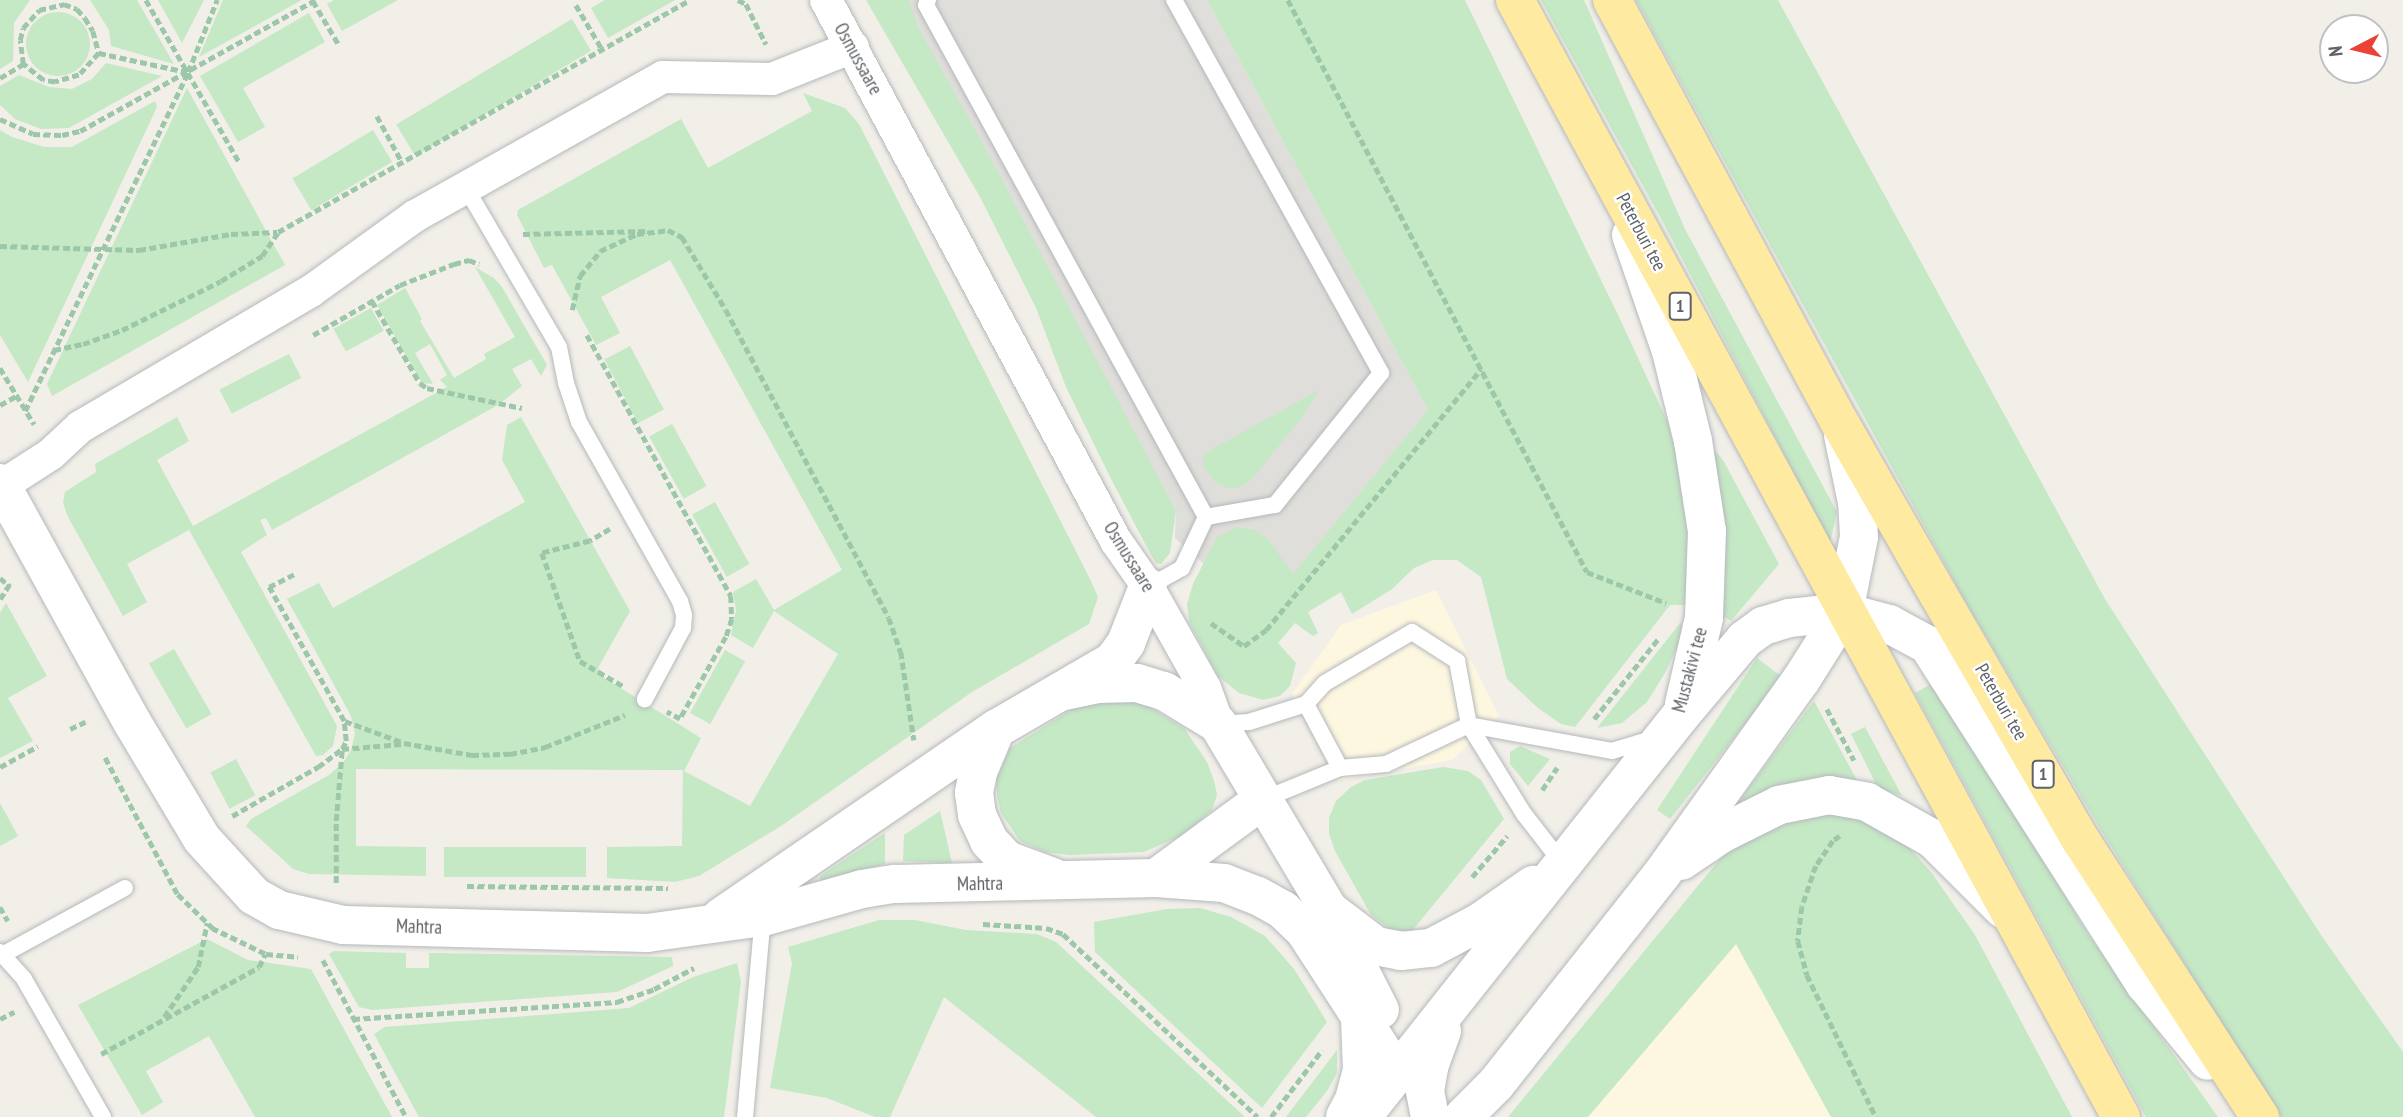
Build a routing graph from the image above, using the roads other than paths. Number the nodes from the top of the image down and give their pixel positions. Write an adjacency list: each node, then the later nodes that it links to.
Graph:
1 (826, 0): 6 (street, Osmussaare)
2 (928, 0): 11 (lane)
3 (1174, 0): 11 (lane)
4 (1515, 0): 7 (highway, Peterburi tee / 1)
5 (1612, 0): 9 (highway, Peterburi tee / 1)
6 (853, 47): 8 (street); 12 (street, Osmussaare)
7 (1608, 170): 13 (highway, Peterburi tee / 1); 17 (main road, Mustakivi tee)
8 (466, 188): 10 (street); 15 (lane)
9 (1840, 423): 13 (main road, Peterburi tee); 43 (highway, Peterburi tee / 1)
10 (0, 485): 30 (main road, Mahtra)
11 (1206, 517): 12 (lane)
12 (1149, 587): 14 (main road); 18 (street, Osmussaare)
13 (1844, 612): 17 (main road); 24 (main road); 29 (highway, Peterburi tee / 1); 42 (main road)
14 (1060, 692): 18 (main road); 20 (main road)
15 (645, 699)
16 (1306, 704): 18 (lane); 19 (lane); 21 (lane)
17 (1681, 715): 19 (lane); 23 (main road, Mustakivi tee)
18 (1218, 724): 22 (main road, Osmussaare)
19 (1469, 725): 21 (lane); 23 (lane)
20 (996, 729): 26 (main road); 30 (main road)
21 (1340, 768): 22 (lane)
22 (1262, 800): 25 (main road); 28 (main road, Osmussaare)
23 (1563, 864): 28 (main road); 35 (main road, Mustakivi tee)
24 (1662, 874): 29 (main road); 34 (main road)
25 (1156, 878): 26 (main road); 33 (main road)
26 (1068, 882): 31 (main road, Mahtra)
27 (125, 888): 32 (lane)
28 (1329, 910): 35 (main road, Osmussaare)
29 (2012, 917): 41 (highway, Peterburi tee / 1)
30 (708, 926): 31 (main road, Mahtra)
31 (761, 931): 37 (lane)
32 (1, 954): 36 (lane)
33 (1360, 1018): 35 (main road); 38 (main road)
34 (1489, 1100): 35 (main road); 40 (main road)
35 (1415, 1103): 39 (main road, Mustakivi tee)
36 (103, 1117)
37 (745, 1117)
38 (1345, 1117)
39 (1362, 1117)
40 (1463, 1117)
41 (2121, 1117)
42 (2253, 1117)
43 (2260, 1117)

